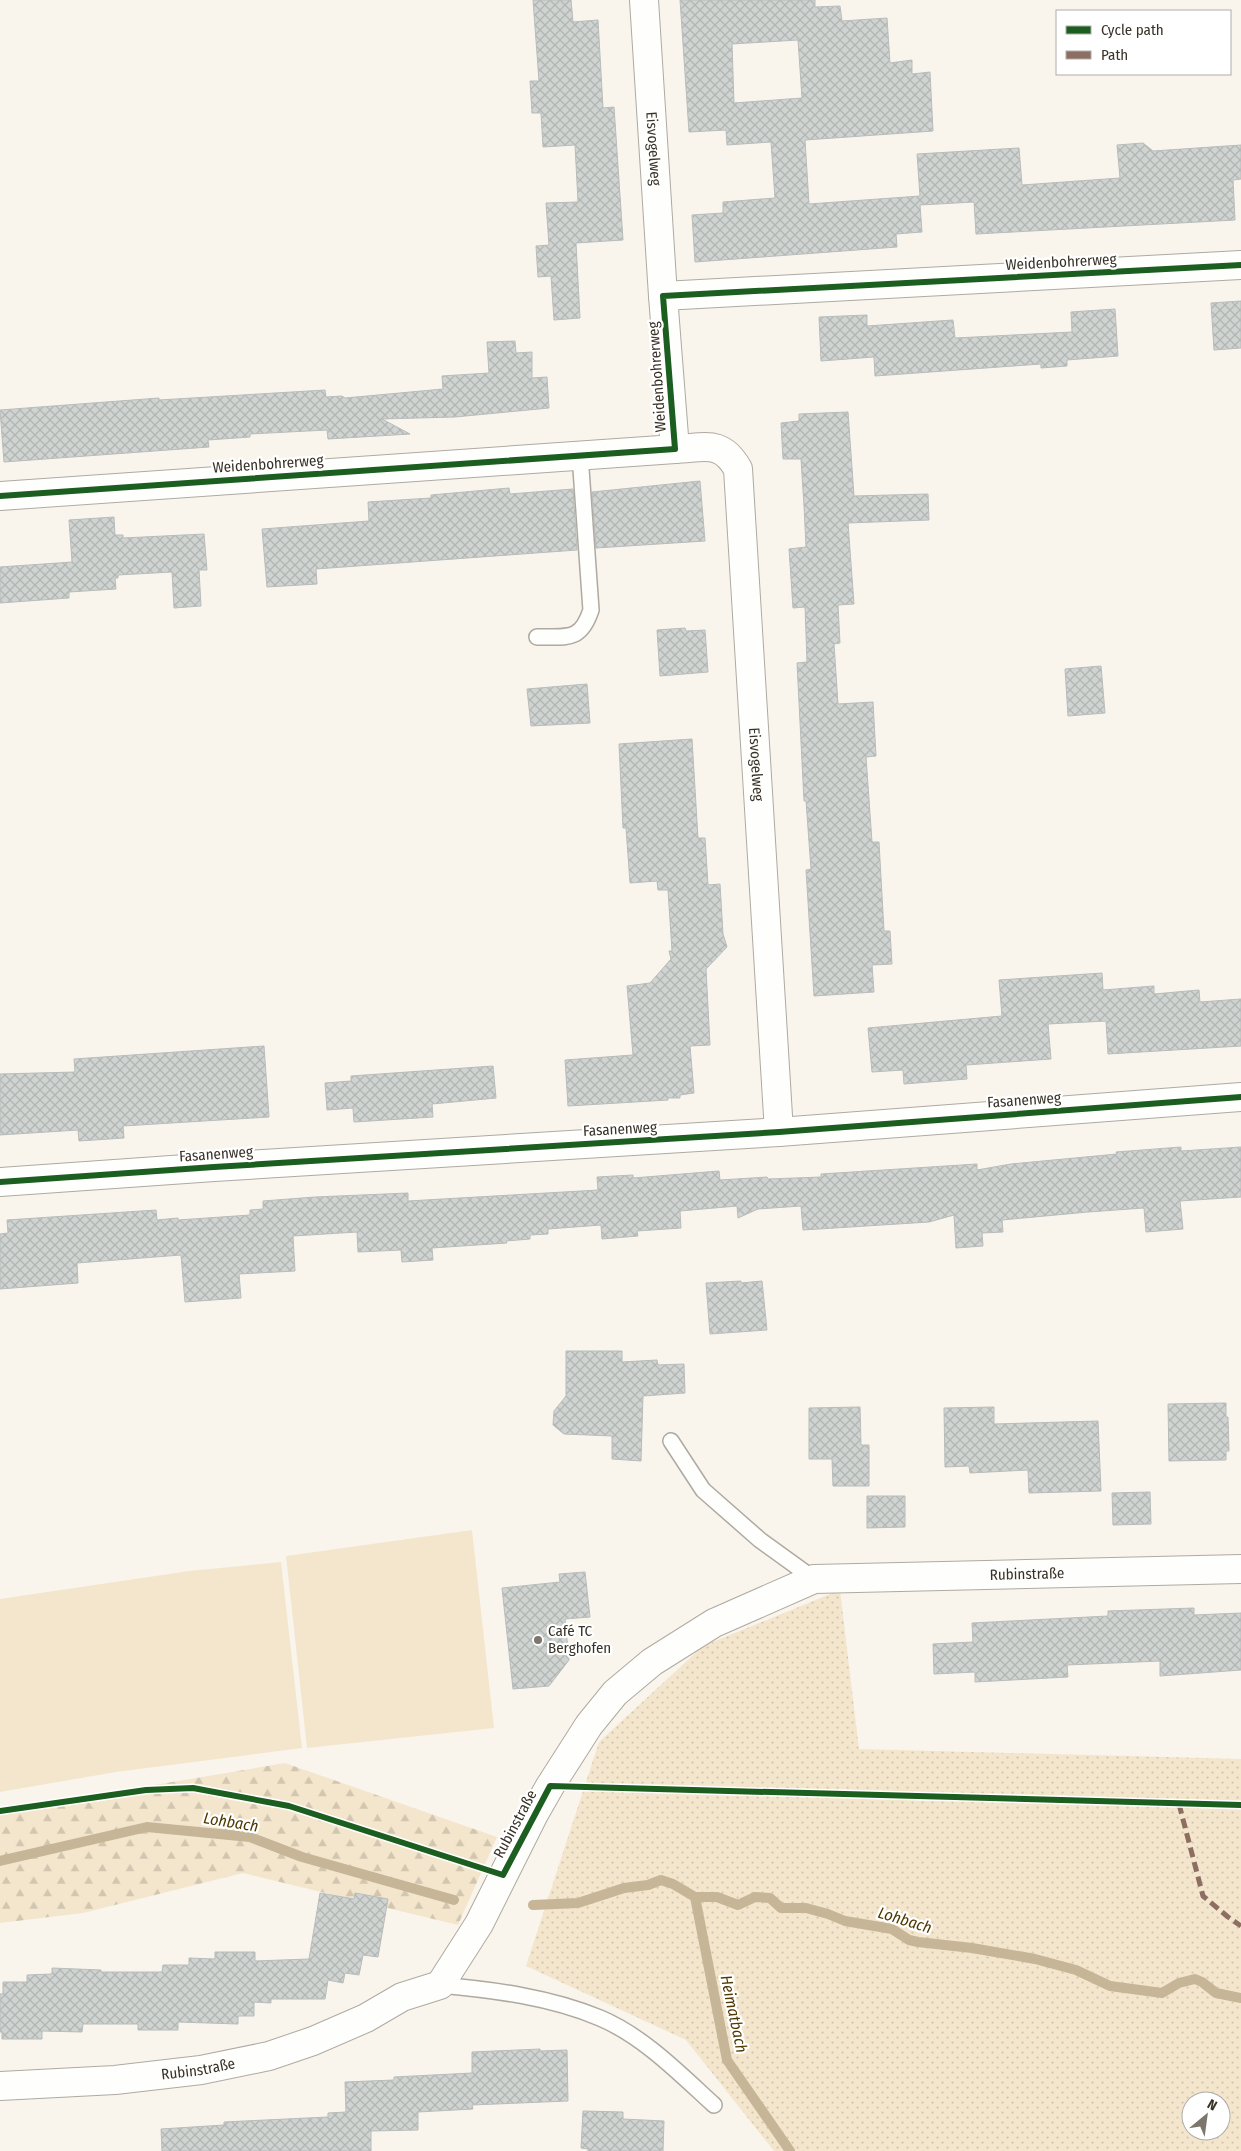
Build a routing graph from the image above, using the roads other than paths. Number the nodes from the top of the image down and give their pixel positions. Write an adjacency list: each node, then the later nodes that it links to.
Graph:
1 (644, 0): 3 (street, Eisvogelweg)
2 (1241, 265): 3 (street, Weidenbohrerweg)
3 (663, 296): 4 (street, Weidenbohrerweg)
4 (674, 449): 5 (street, Weidenbohrerweg); 9 (street, Eisvogelweg)
5 (580, 455): 6 (street, Weidenbohrerweg); 7 (lane)
6 (0, 496)
7 (537, 637)
8 (1241, 1097): 9 (street, Fasanenweg)
9 (779, 1132): 10 (street, Fasanenweg)
10 (0, 1182)
11 (671, 1441): 13 (lane)
12 (1241, 1568): 13 (street, Rubinstraße)
13 (814, 1579): 14 (street, Rubinstraße)
14 (440, 1985): 15 (street, Rubinstraße); 16 (lane, Rubinstraße)
15 (0, 2086)
16 (714, 2105)

